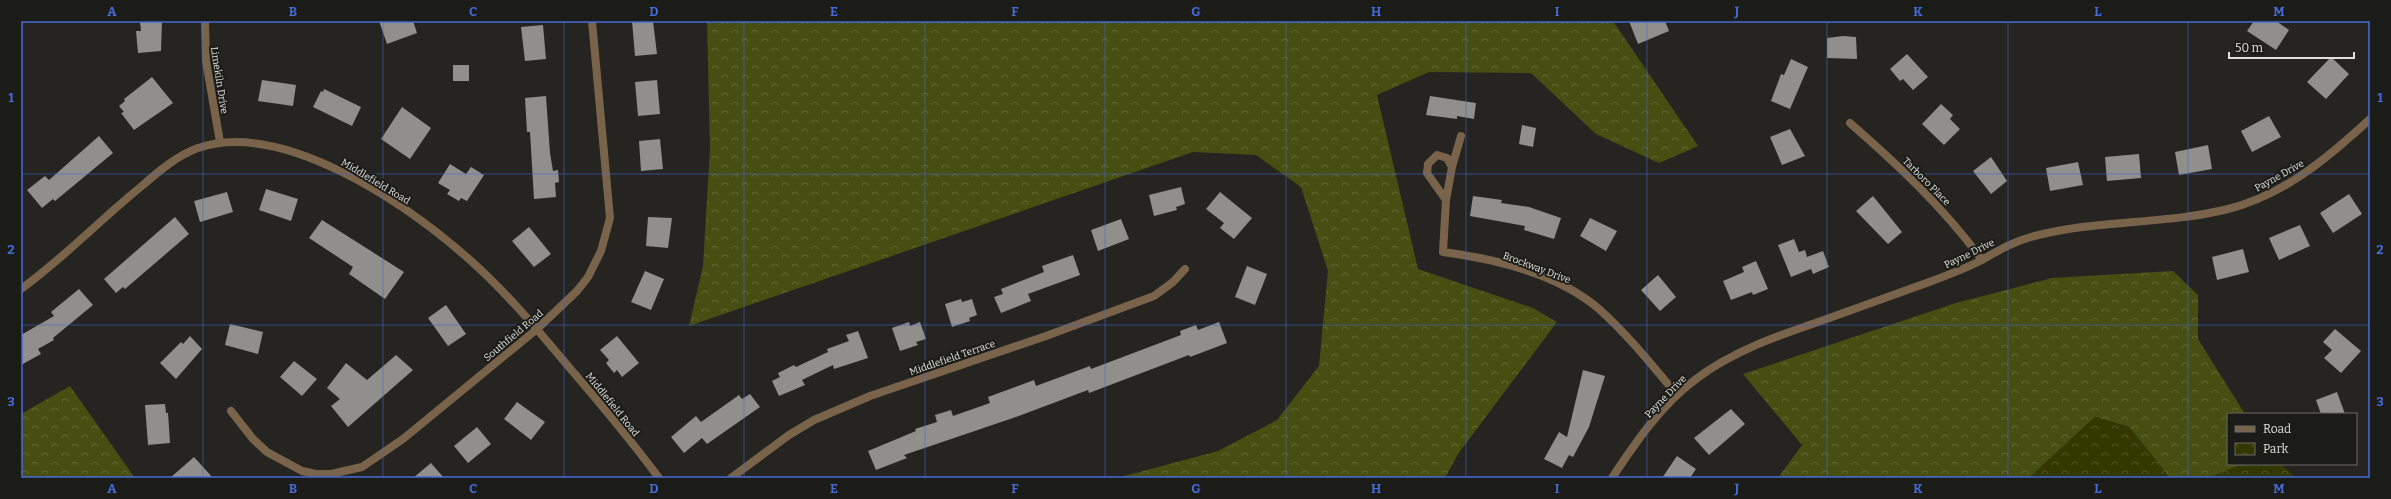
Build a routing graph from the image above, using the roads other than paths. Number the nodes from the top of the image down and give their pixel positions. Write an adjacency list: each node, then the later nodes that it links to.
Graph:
1 (205, 21): 6 (street, Limekiln Drive)
2 (592, 21): 12 (street, Southfield Road)
3 (2370, 119): 9 (street, Payne Drive)
4 (1850, 123): 9 (street, Tarboro Place)
5 (1461, 136): 7 (street)
6 (220, 142): 11 (street, Middlefield Road); 12 (street, Middlefield Road)
7 (1452, 167): 8 (street); 8 (street)
8 (1446, 200): 13 (street, Brockway Drive)
9 (1982, 260): 13 (street, Payne Drive)
10 (1185, 269): 16 (street, Middlefield Terrace)
11 (21, 289)
12 (537, 329): 14 (street, Southfield Road); 15 (street, Middlefield Road)
13 (1677, 395): 17 (street, Payne Drive)
14 (231, 411)
15 (659, 478)
16 (731, 478)
17 (1612, 478)

